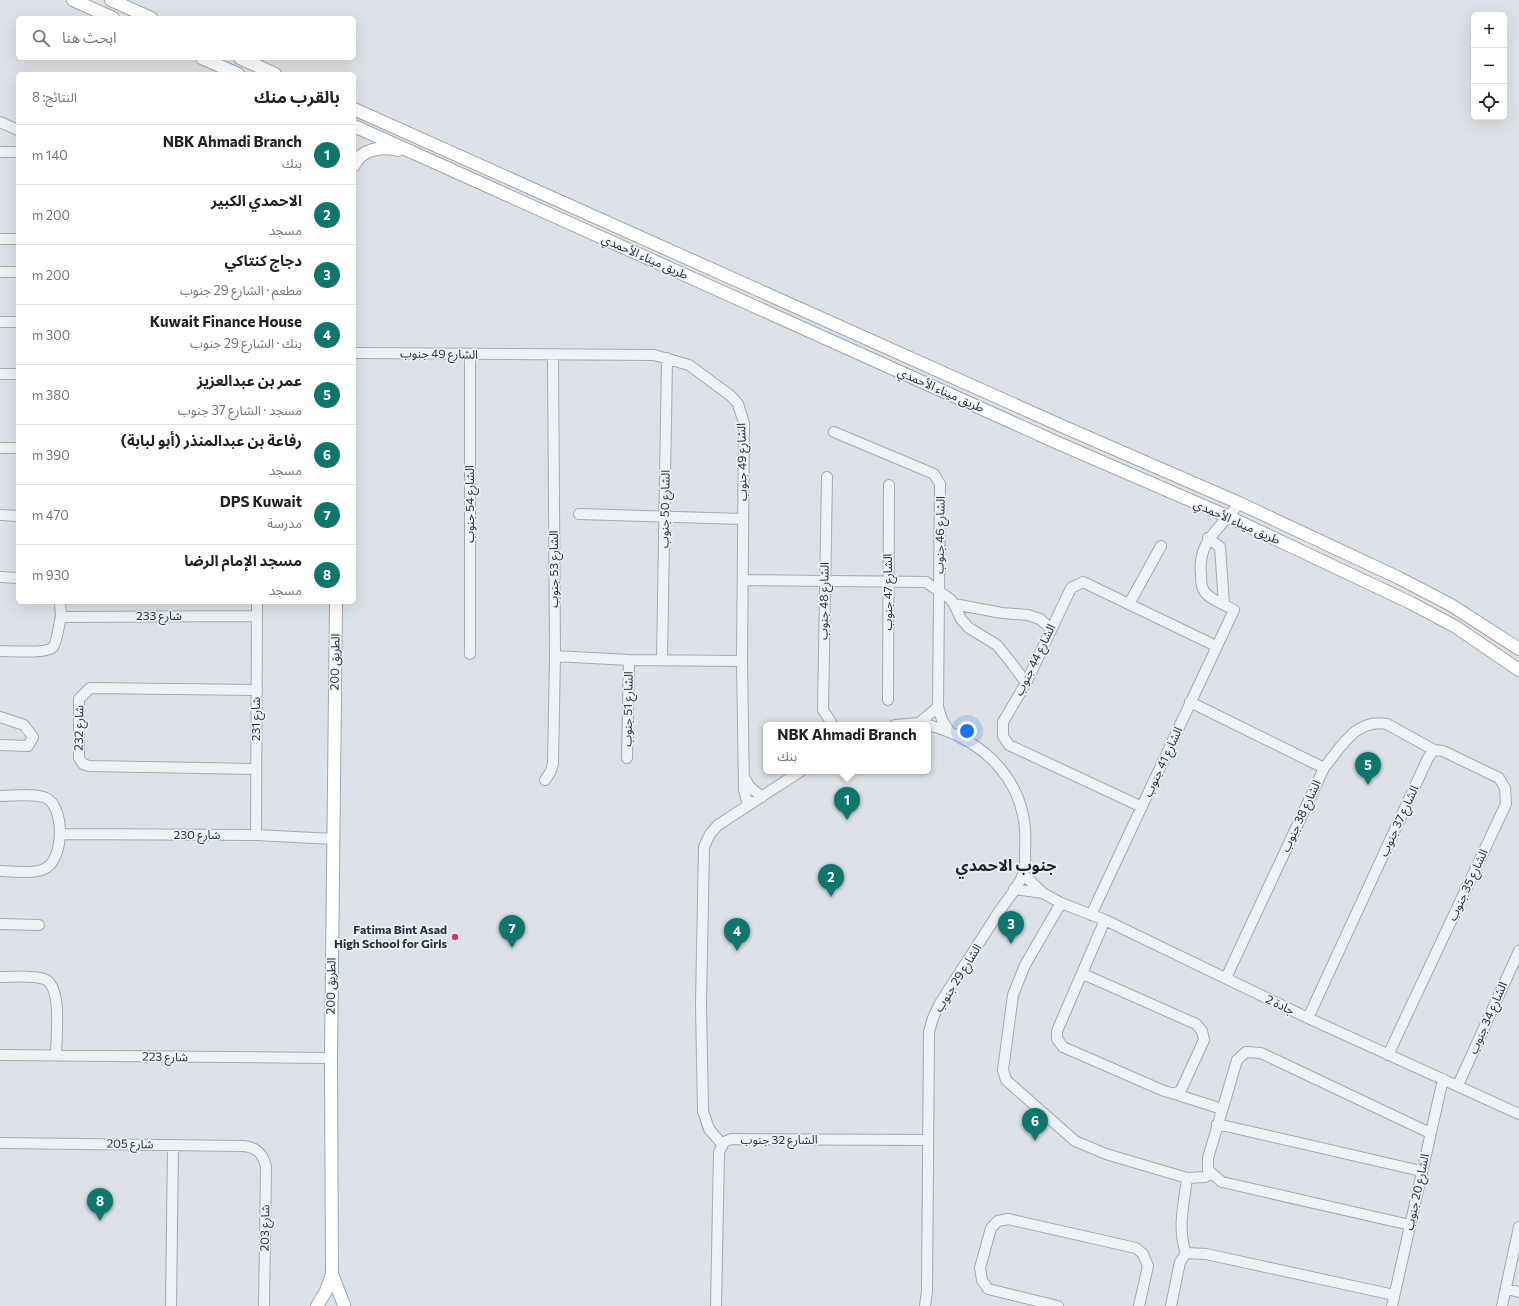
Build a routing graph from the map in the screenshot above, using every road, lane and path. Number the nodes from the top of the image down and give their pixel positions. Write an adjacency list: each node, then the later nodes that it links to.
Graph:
1 (73, 0): 3 (main road)
2 (111, 0): 4 (main road)
3 (109, 16)
4 (147, 16)
5 (206, 60): 7 (main road)
6 (244, 60): 8 (main road)
7 (234, 72)
8 (271, 72)
9 (356, 110): 34 (main road, طريق ميناء الأحمدي)
10 (0, 122): 12 (street)
11 (356, 127): 15 (main road, طريق ميناء الأحمدي)
12 (16, 129)
13 (0, 152): 14 (street)
14 (16, 152)
15 (429, 159): 16 (main road); 39 (main road, طريق ميناء الأحمدي)
16 (356, 162)
17 (0, 239): 18 (street)
18 (16, 239)
19 (0, 272): 20 (street)
20 (16, 272)
21 (0, 322): 22 (street)
22 (16, 322)
23 (356, 353): 24 (street, الشارع 49 جنوب)
24 (470, 354): 25 (street, الشارع 49 جنوب); 61 (street, الشارع 54 جنوب)
25 (553, 355): 26 (street, الشارع 49 جنوب); 62 (street, الشارع 53 جنوب)
26 (667, 358): 38 (street, الشارع 50 جنوب); 40 (street, الشارع 49 جنوب)
27 (0, 374): 28 (street)
28 (16, 374)
29 (834, 432): 48 (street, الشارع 46 جنوب)
30 (0, 448): 31 (street)
31 (16, 448)
32 (827, 477): 46 (street, الشارع 48 جنوب)
33 (889, 485): 47 (street, الشارع 47 جنوب)
34 (1239, 503): 39 (street); 59 (main road, طريق ميناء الأحمدي)
35 (579, 514): 38 (street)
36 (0, 515): 37 (street)
37 (16, 516)
38 (664, 517): 40 (street); 64 (street, الشارع 50 جنوب)
39 (1229, 517): 41 (street); 66 (main road, طريق ميناء الأحمدي)
40 (742, 519): 45 (street, الشارع 49 جنوب)
41 (1208, 538): 54 (street); 54 (street)
42 (1161, 546): 53 (street)
43 (0, 577): 44 (street)
44 (16, 578)
45 (742, 580): 46 (street); 65 (street, الشارع 49 جنوب)
46 (825, 580): 47 (street); 73 (street, الشارع 48 جنوب)
47 (888, 580): 48 (street); 69 (street, الشارع 47 جنوب)
48 (939, 591): 52 (street); 71 (street, الشارع 46 جنوب)
49 (60, 604): 56 (street)
50 (257, 604): 55 (street, شارع 231)
51 (336, 604): 90 (main road, الطريق 200)
52 (954, 604): 57 (street); 67 (street)
53 (1128, 604): 57 (street, الشارع 44 جنوب); 58 (street, الشارع 44 جنوب)
54 (1224, 604): 58 (street, الشارع 41 جنوب)
55 (257, 616): 56 (street, شارع 233); 68 (street, شارع 231)
56 (61, 617): 60 (street)
57 (1051, 629): 67 (street, الشارع 44 جنوب)
58 (1216, 646): 70 (street, الشارع 41 جنوب)
59 (1519, 649)
60 (0, 651)
61 (470, 654)
62 (555, 656): 63 (street); 84 (street, الشارع 53 جنوب)
63 (629, 660): 64 (street); 79 (street, الشارع 51 جنوب)
64 (662, 660): 65 (street)
65 (742, 661): 83 (street, الشارع 49 جنوب)
66 (1519, 670)
67 (1026, 683): 87 (street, الشارع 44 جنوب)
68 (256, 690): 81 (street, شارع 231); 81 (street, شارع 232)
69 (888, 700)
70 (1190, 702): 80 (street, الشارع 38 جنوب); 87 (street, الشارع 41 جنوب)
71 (938, 707): 74 (street); 76 (street, الشارع 46 جنوب)
72 (0, 717): 77 (street)
73 (831, 722)
74 (927, 722)
75 (931, 726): 76 (street, الشارع 29 جنوب)
76 (949, 731): 92 (street, الشارع 29 جنوب)
77 (0, 745)
78 (1434, 750): 80 (street); 104 (street, الشارع 37 جنوب); 106 (street, الشارع 35 جنوب)
79 (627, 758)
80 (1324, 768): 103 (street, الشارع 38 جنوب)
81 (256, 769): 89 (street, شارع 231)
82 (796, 774): 86 (street)
83 (744, 775): 86 (street); 86 (street, الشارع 49 جنوب)
84 (545, 780)
85 (0, 796): 88 (street)
86 (756, 801): 118 (street)
87 (1142, 807): 96 (street, الشارع 41 جنوب)
88 (62, 834): 89 (street, شارع 230); 91 (street)
89 (256, 836): 90 (street, شارع 230)
90 (333, 839): 108 (main road, الطريق 200)
91 (0, 871)
92 (1023, 874): 93 (street, الشارع 29 جنوب); 94 (street, جادة 2)
93 (1014, 889): 94 (street, جادة 2); 116 (street, الشارع 29 جنوب)
94 (1043, 892): 95 (street, جادة 2)
95 (1061, 903): 96 (street, جادة 2); 123 (street)
96 (1091, 915): 97 (street, جادة 2)
97 (1105, 920): 101 (street); 103 (street, جادة 2)
98 (0, 924): 99 (street)
99 (39, 925)
100 (1519, 951): 110 (street, الشارع 34 جنوب)
101 (1082, 974): 111 (street); 111 (street)
102 (0, 977): 107 (street)
103 (1226, 978): 104 (street, جادة 2)
104 (1308, 1018): 106 (street, جادة 2)
105 (0, 1055): 107 (street, شارع 223)
106 (1388, 1055): 109 (street, جادة 2)
107 (56, 1056): 108 (street, شارع 223)
108 (331, 1058): 127 (main road, الطريق 200)
109 (1444, 1079): 110 (street, جادة 2); 115 (street, الشارع 20 جنوب)
110 (1458, 1085): 113 (street, جادة 2)
111 (1175, 1094): 112 (street)
112 (1222, 1109): 114 (street); 115 (street)
113 (1519, 1114)
114 (1217, 1124): 121 (street); 122 (street)
115 (1430, 1133): 121 (street, الشارع 20 جنوب)
116 (928, 1140): 118 (street, الشارع 32 جنوب); 129 (street, الشارع 29 جنوب)
117 (0, 1143): 119 (street, شارع 205)
118 (722, 1144): 137 (street)
119 (173, 1145): 120 (street, شارع 205); 133 (street)
120 (260, 1152): 134 (street, شارع 203)
121 (1421, 1171): 124 (street, الشارع 20 جنوب)
122 (1211, 1174): 123 (street); 124 (street)
123 (1187, 1178): 126 (street)
124 (1410, 1225): 131 (street, الشارع 20 جنوب)
125 (1519, 1227): 128 (street)
126 (1186, 1253): 131 (street); 142 (street)
127 (332, 1274): 135 (main road, الطريق 200); 136 (main road, الطريق 200)
128 (1506, 1289): 130 (street); 144 (street)
129 (927, 1291): 138 (street, الشارع 29 جنوب); 139 (street, الشارع 29 جنوب)
130 (1519, 1292)
131 (1394, 1295): 143 (street, الشارع 20 جنوب)
132 (1034, 1303): 140 (street); 141 (street)
133 (171, 1306)
134 (264, 1306)
135 (317, 1306): 136 (main road)
136 (346, 1306)
137 (716, 1306)
138 (925, 1306)
139 (931, 1306)
140 (1058, 1306)
141 (1140, 1306)
142 (1171, 1306)
143 (1392, 1306)
144 (1502, 1306)

